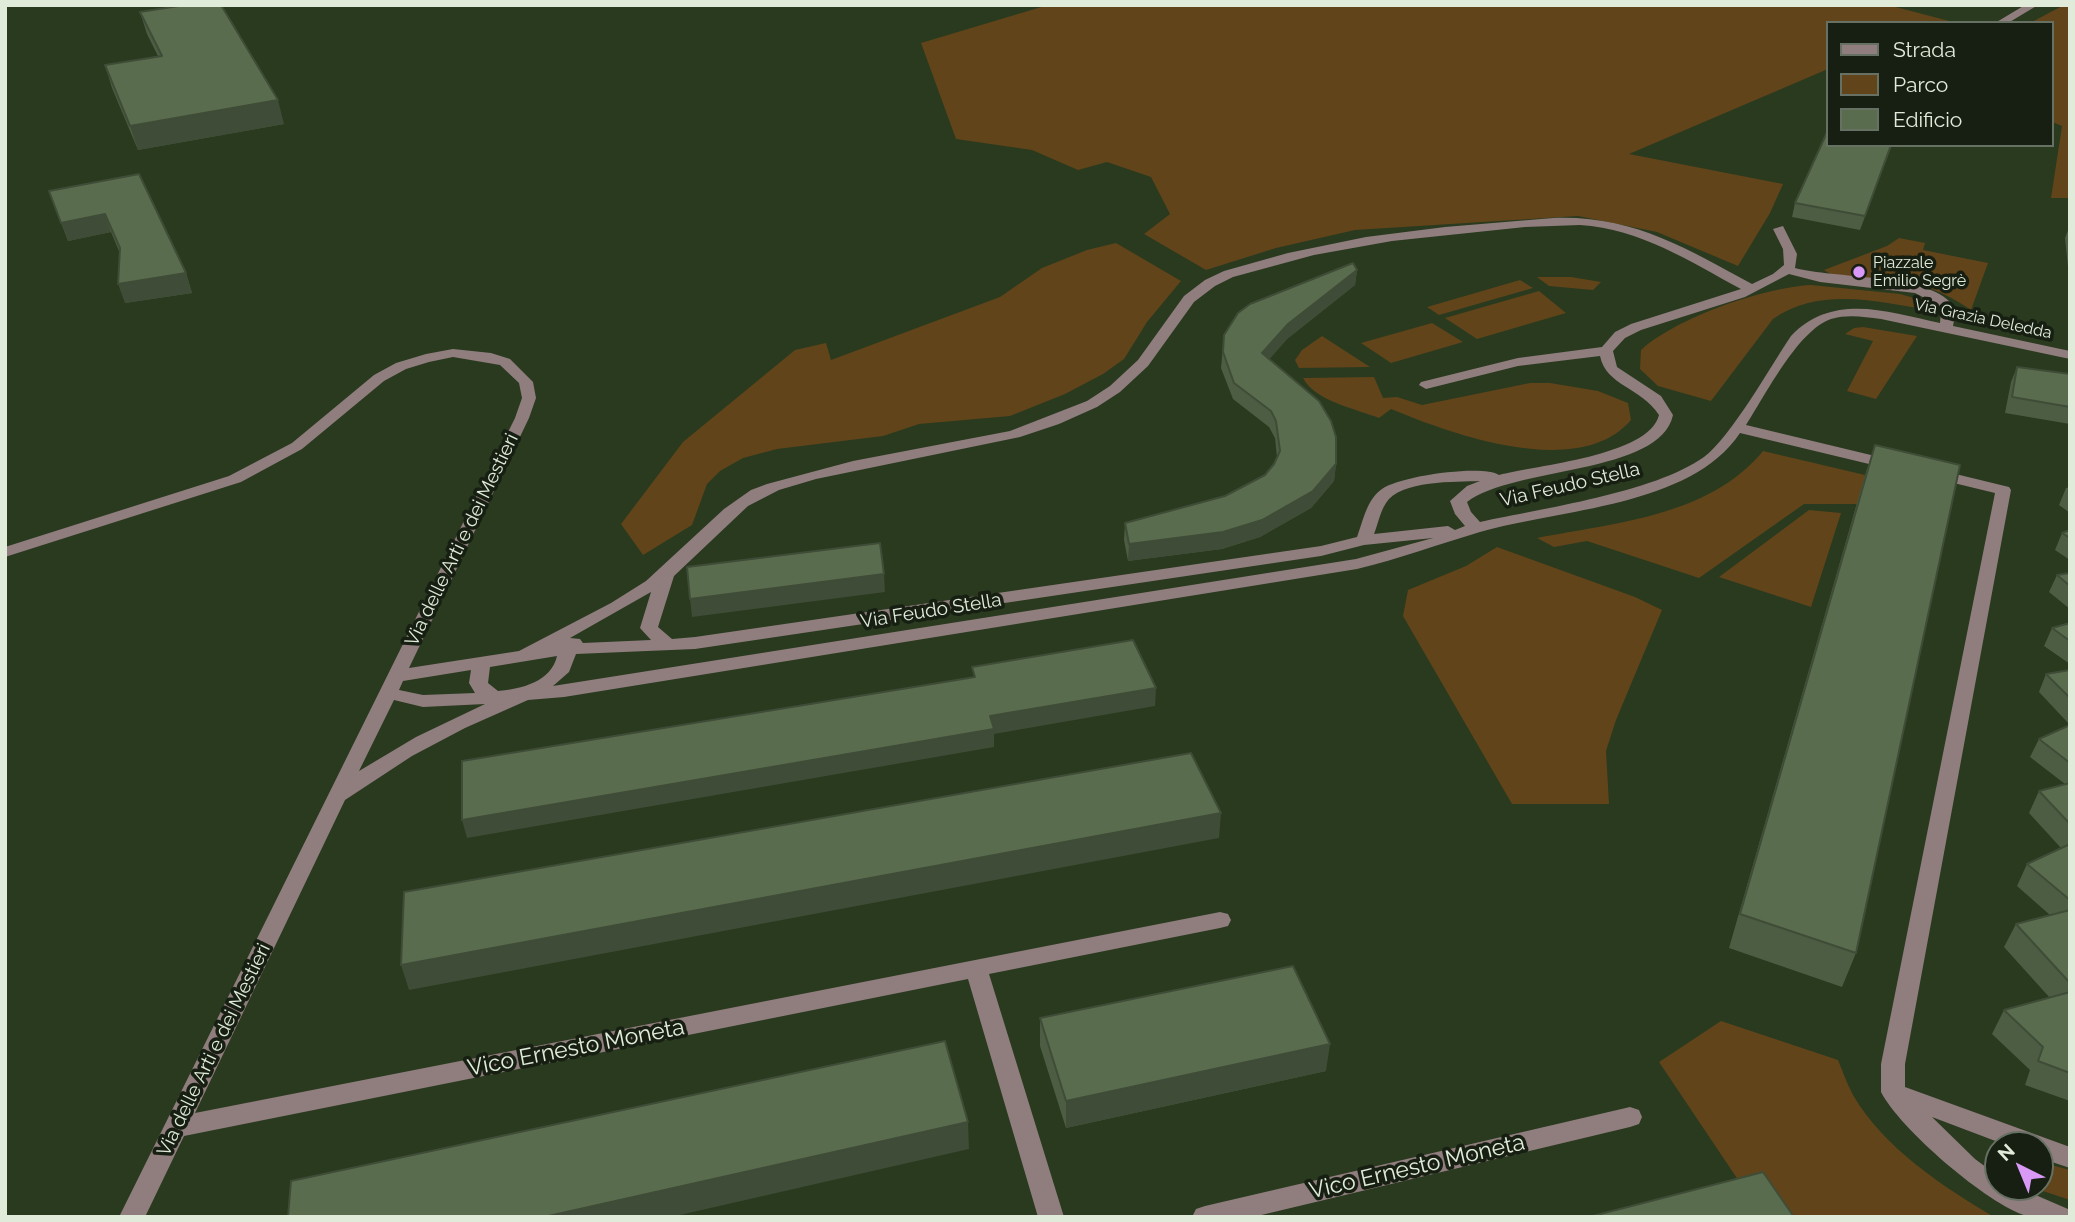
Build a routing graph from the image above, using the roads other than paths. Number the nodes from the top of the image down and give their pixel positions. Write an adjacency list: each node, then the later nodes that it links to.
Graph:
1 (2033, 5): 2 (street)
2 (2004, 21)
3 (1779, 229): 4 (street)
4 (1788, 270): 5 (street); 6 (street)
5 (1751, 289): 7 (street); 15 (street)
6 (1946, 327): 8 (street, Via Grazia Deledda); 10 (street, Via Grazia Deledda)
7 (1606, 351): 9 (street); 11 (street)
8 (2070, 355)
9 (1426, 385)
10 (1737, 428): 12 (street, Via Feudo Stella); 27 (street)
11 (1523, 475): 12 (street); 13 (street)
12 (1476, 528): 13 (street, Via Feudo Stella); 22 (street, Via Feudo Stella)
13 (1364, 540): 17 (street, Via Feudo Stella)
14 (5, 552): 21 (street, Via delle Arti e dei Mestieri)
15 (666, 573): 16 (street); 17 (street)
16 (612, 607): 18 (street); 19 (street)
17 (667, 644): 18 (street, Via Feudo Stella)
18 (567, 649): 19 (street, Via Feudo Stella); 22 (street)
19 (525, 655): 20 (street, Via Feudo Stella)
20 (484, 661): 21 (street, Via Feudo Stella); 23 (street)
21 (391, 685): 23 (street, Via Feudo Stella); 24 (street, Via delle Arti e dei Mestieri)
22 (527, 694): 23 (street, Via Feudo Stella); 24 (street)
23 (496, 697)
24 (336, 799): 29 (street, Via delle Arti e dei Mestieri)
25 (1220, 920): 26 (street, Vico Ernesto Moneta)
26 (976, 969): 29 (street, Vico Ernesto Moneta); 32 (street)
27 (1893, 1092): 30 (street); 34 (street)
28 (1630, 1117): 33 (street, Vico Ernesto Moneta)
29 (176, 1128): 31 (street, Via delle Arti e dei Mestieri)
30 (1997, 1131)
31 (132, 1217)
32 (1051, 1217)
33 (1205, 1217)
34 (2059, 1217)

